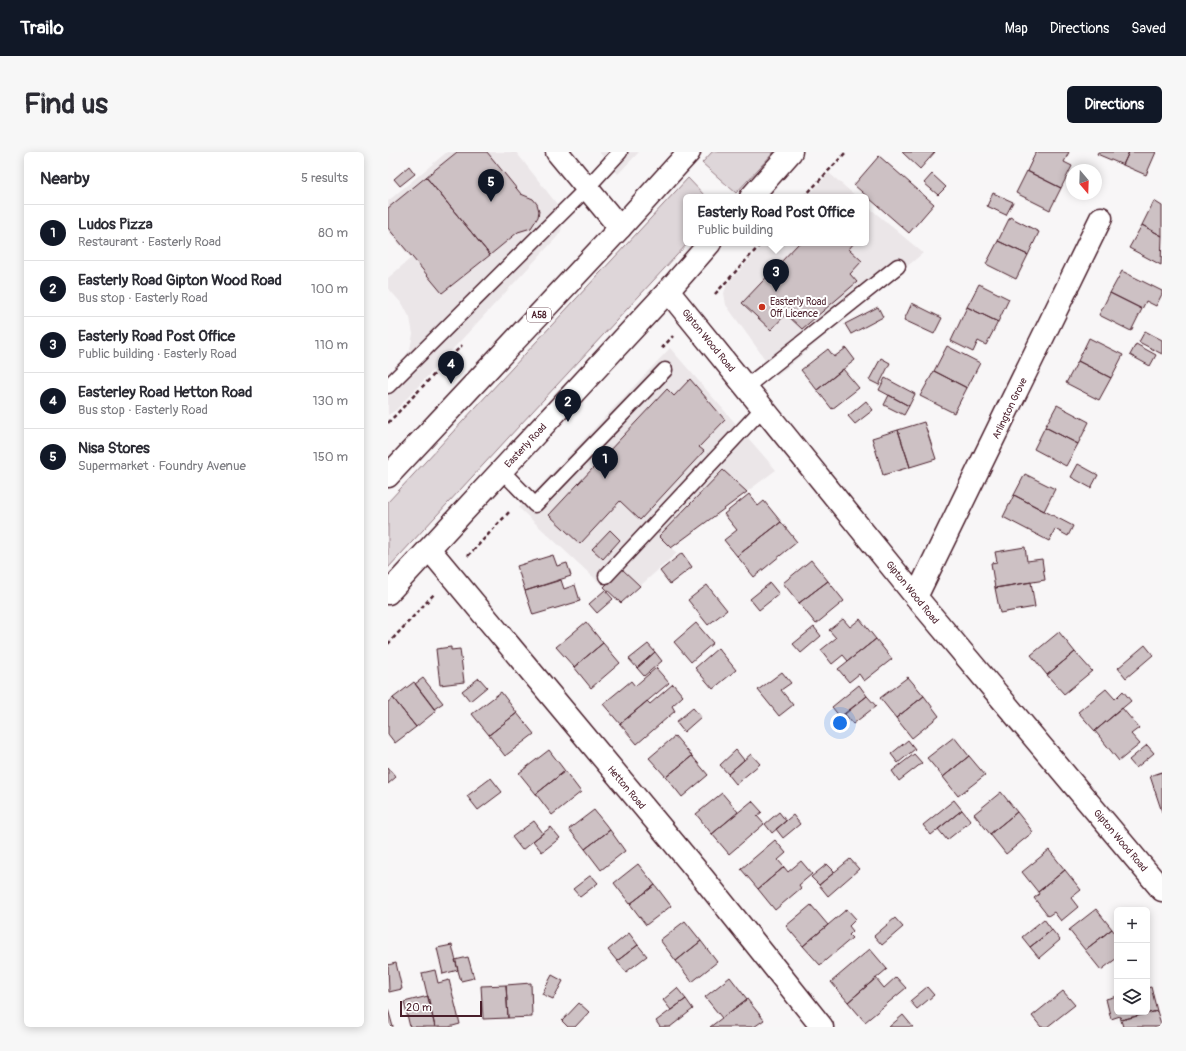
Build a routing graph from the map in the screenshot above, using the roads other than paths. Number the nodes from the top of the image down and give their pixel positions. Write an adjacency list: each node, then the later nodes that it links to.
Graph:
1 (557, 152): 5 (street)
2 (620, 152): 5 (lane)
3 (689, 152): 8 (street, A58)
4 (791, 152): 6 (street)
5 (586, 189): 8 (street); 13 (lane)
6 (754, 194)
7 (1101, 218): 21 (street, Arlington Grove)
8 (620, 228): 17 (street, A58)
9 (707, 246): 11 (street, Easterly Road)
10 (898, 266): 14 (lane)
11 (668, 291): 14 (street, Gipton Wood Road); 16 (street, Easterly Road)
12 (665, 370): 16 (lane)
13 (388, 386)
14 (746, 387): 15 (street, Gipton Wood Road)
15 (763, 408): 19 (lane); 21 (street, Gipton Wood Road)
16 (502, 471): 18 (street, Easterly Road)
17 (388, 476)
18 (429, 549): 20 (street, Easterly Road); 23 (street, Hetton Road)
19 (606, 576)
20 (388, 593)
21 (916, 597): 22 (street, Gipton Wood Road)
22 (1162, 890)
23 (822, 1027)

